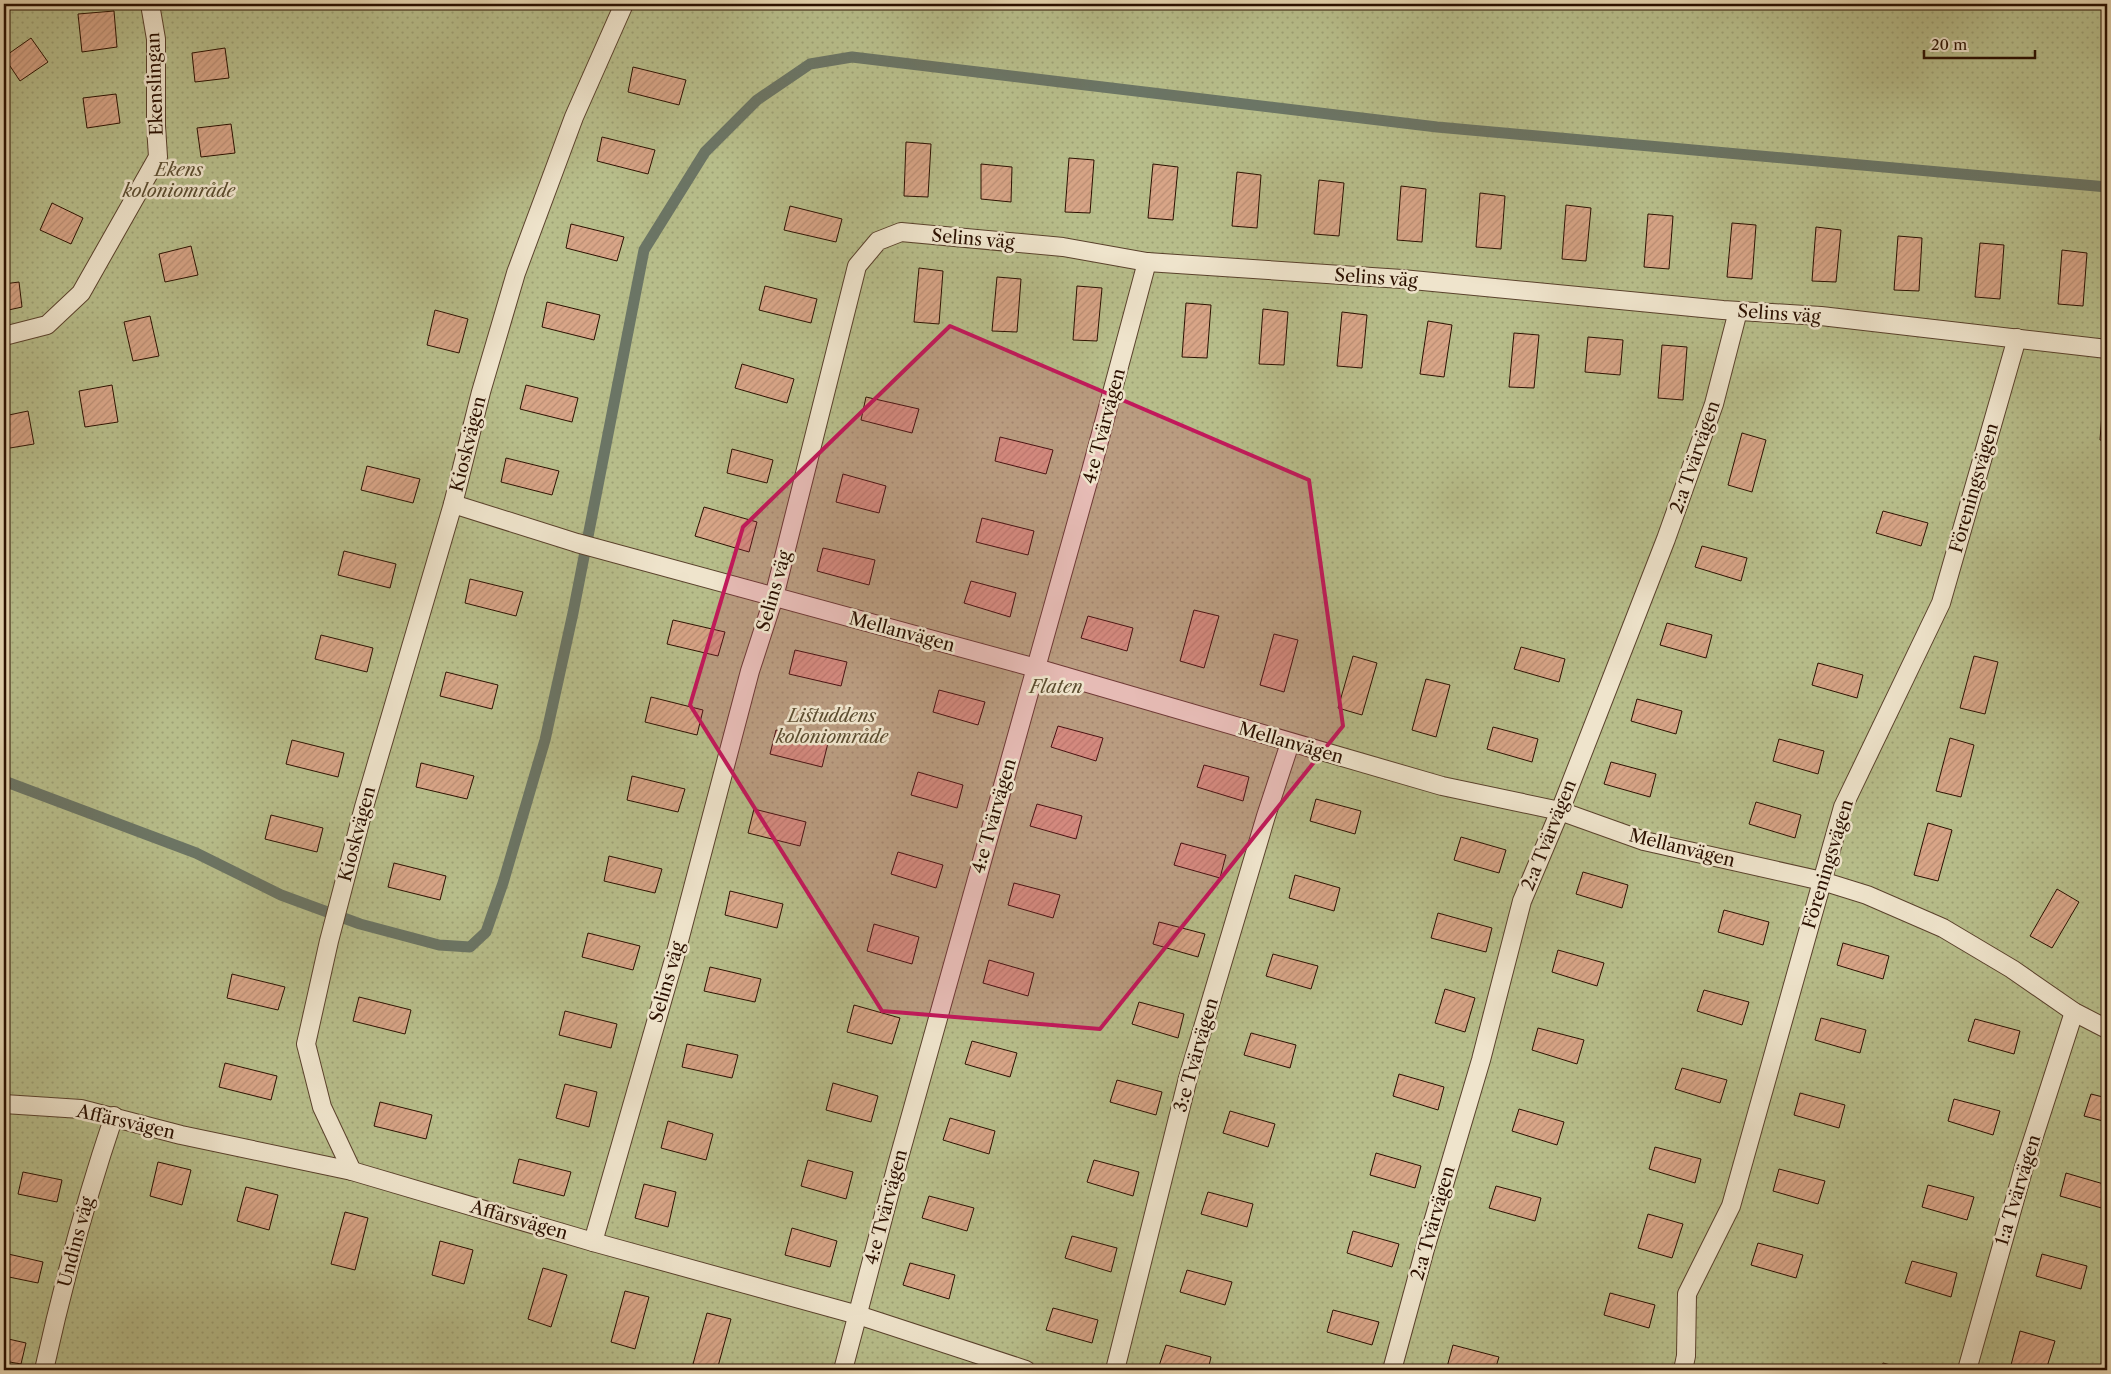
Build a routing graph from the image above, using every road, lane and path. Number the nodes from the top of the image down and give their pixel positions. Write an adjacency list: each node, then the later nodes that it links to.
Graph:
1 (150, 4): 5 (lane, Ekenslingan)
2 (624, 4): 8 (lane, Kioskvägen)
3 (1147, 262): 4 (lane, Selins väg); 9 (lane, Selins väg); 10 (lane, 4:e Tvärvägen)
4 (1738, 310): 6 (lane, Selins väg); 12 (lane, 2:a Tvärvägen)
5 (4, 336)
6 (2017, 338): 7 (lane, Selins väg); 13 (lane, Föreningsvägen)
7 (2107, 349)
8 (453, 504): 9 (lane, Mellanvägen); 18 (lane, Kioskvägen)
9 (774, 597): 10 (lane, Mellanvägen); 19 (lane, Selins väg)
10 (1036, 668): 11 (lane, Mellanvägen); 20 (lane, 4:e Tvärvägen)
11 (1290, 743): 12 (lane, Mellanvägen); 24 (lane, 3:e Tvärvägen)
12 (1560, 810): 13 (lane, Mellanvägen); 25 (lane, 2:a Tvärvägen)
13 (1822, 881): 14 (lane, Mellanvägen); 26 (lane, Föreningsvägen)
14 (2074, 1012): 15 (lane, Mellanvägen); 27 (lane, 1:a Tvärvägen)
15 (2107, 1029)
16 (4, 1104): 17 (lane, Affärsvägen)
17 (114, 1116): 18 (lane, Affärsvägen); 21 (lane, Undins väg)
18 (352, 1172): 19 (lane, Affärsvägen)
19 (593, 1242): 20 (lane, Affärsvägen)
20 (858, 1315): 22 (lane, 4:e Tvärvägen); 23 (lane, Affärsvägen)
21 (44, 1370)
22 (843, 1370)
23 (1026, 1370)
24 (1115, 1370)
25 (1392, 1370)
26 (1683, 1370)
27 (1967, 1370)

